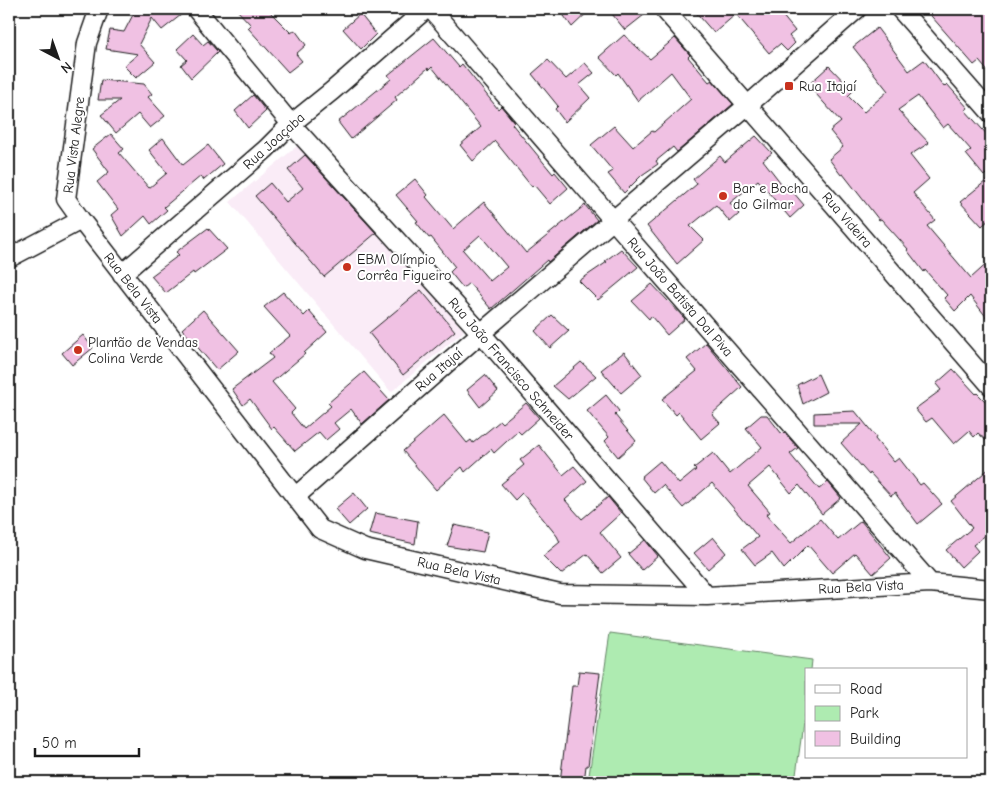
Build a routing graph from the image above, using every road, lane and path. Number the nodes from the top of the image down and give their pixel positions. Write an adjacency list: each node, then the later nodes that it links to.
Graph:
1 (99, 9): 11 (street, Rua Vista Alegre)
2 (196, 9): 10 (street, Rua João Francisco Schneider)
3 (426, 9): 10 (street, Rua Joaçaba)
4 (431, 9): 12 (street, Rua João Batista Dal Piva)
5 (664, 9): 8 (street, Rua Videira)
6 (857, 9): 8 (street, Rua Itajaí)
7 (900, 9): 9 (street)
8 (748, 106): 12 (street, Rua Itajaí); 16 (street, Rua Videira)
9 (991, 113)
10 (291, 124): 14 (street, Rua Joaçaba); 15 (street, Rua João Francisco Schneider)
11 (81, 220): 13 (street); 14 (street, Rua Bela Vista)
12 (613, 220): 15 (street, Rua Itajaí); 18 (street, Rua João Batista Dal Piva)
13 (9, 258)
14 (122, 274): 17 (street, Rua Bela Vista)
15 (481, 333): 17 (street, Rua Itajaí); 20 (street, Rua João Francisco Schneider)
16 (991, 386)
17 (295, 497): 20 (street, Rua Bela Vista)
18 (930, 583): 19 (street, Rua Bela Vista); 20 (street, Rua Bela Vista)
19 (991, 589)
20 (707, 596)

